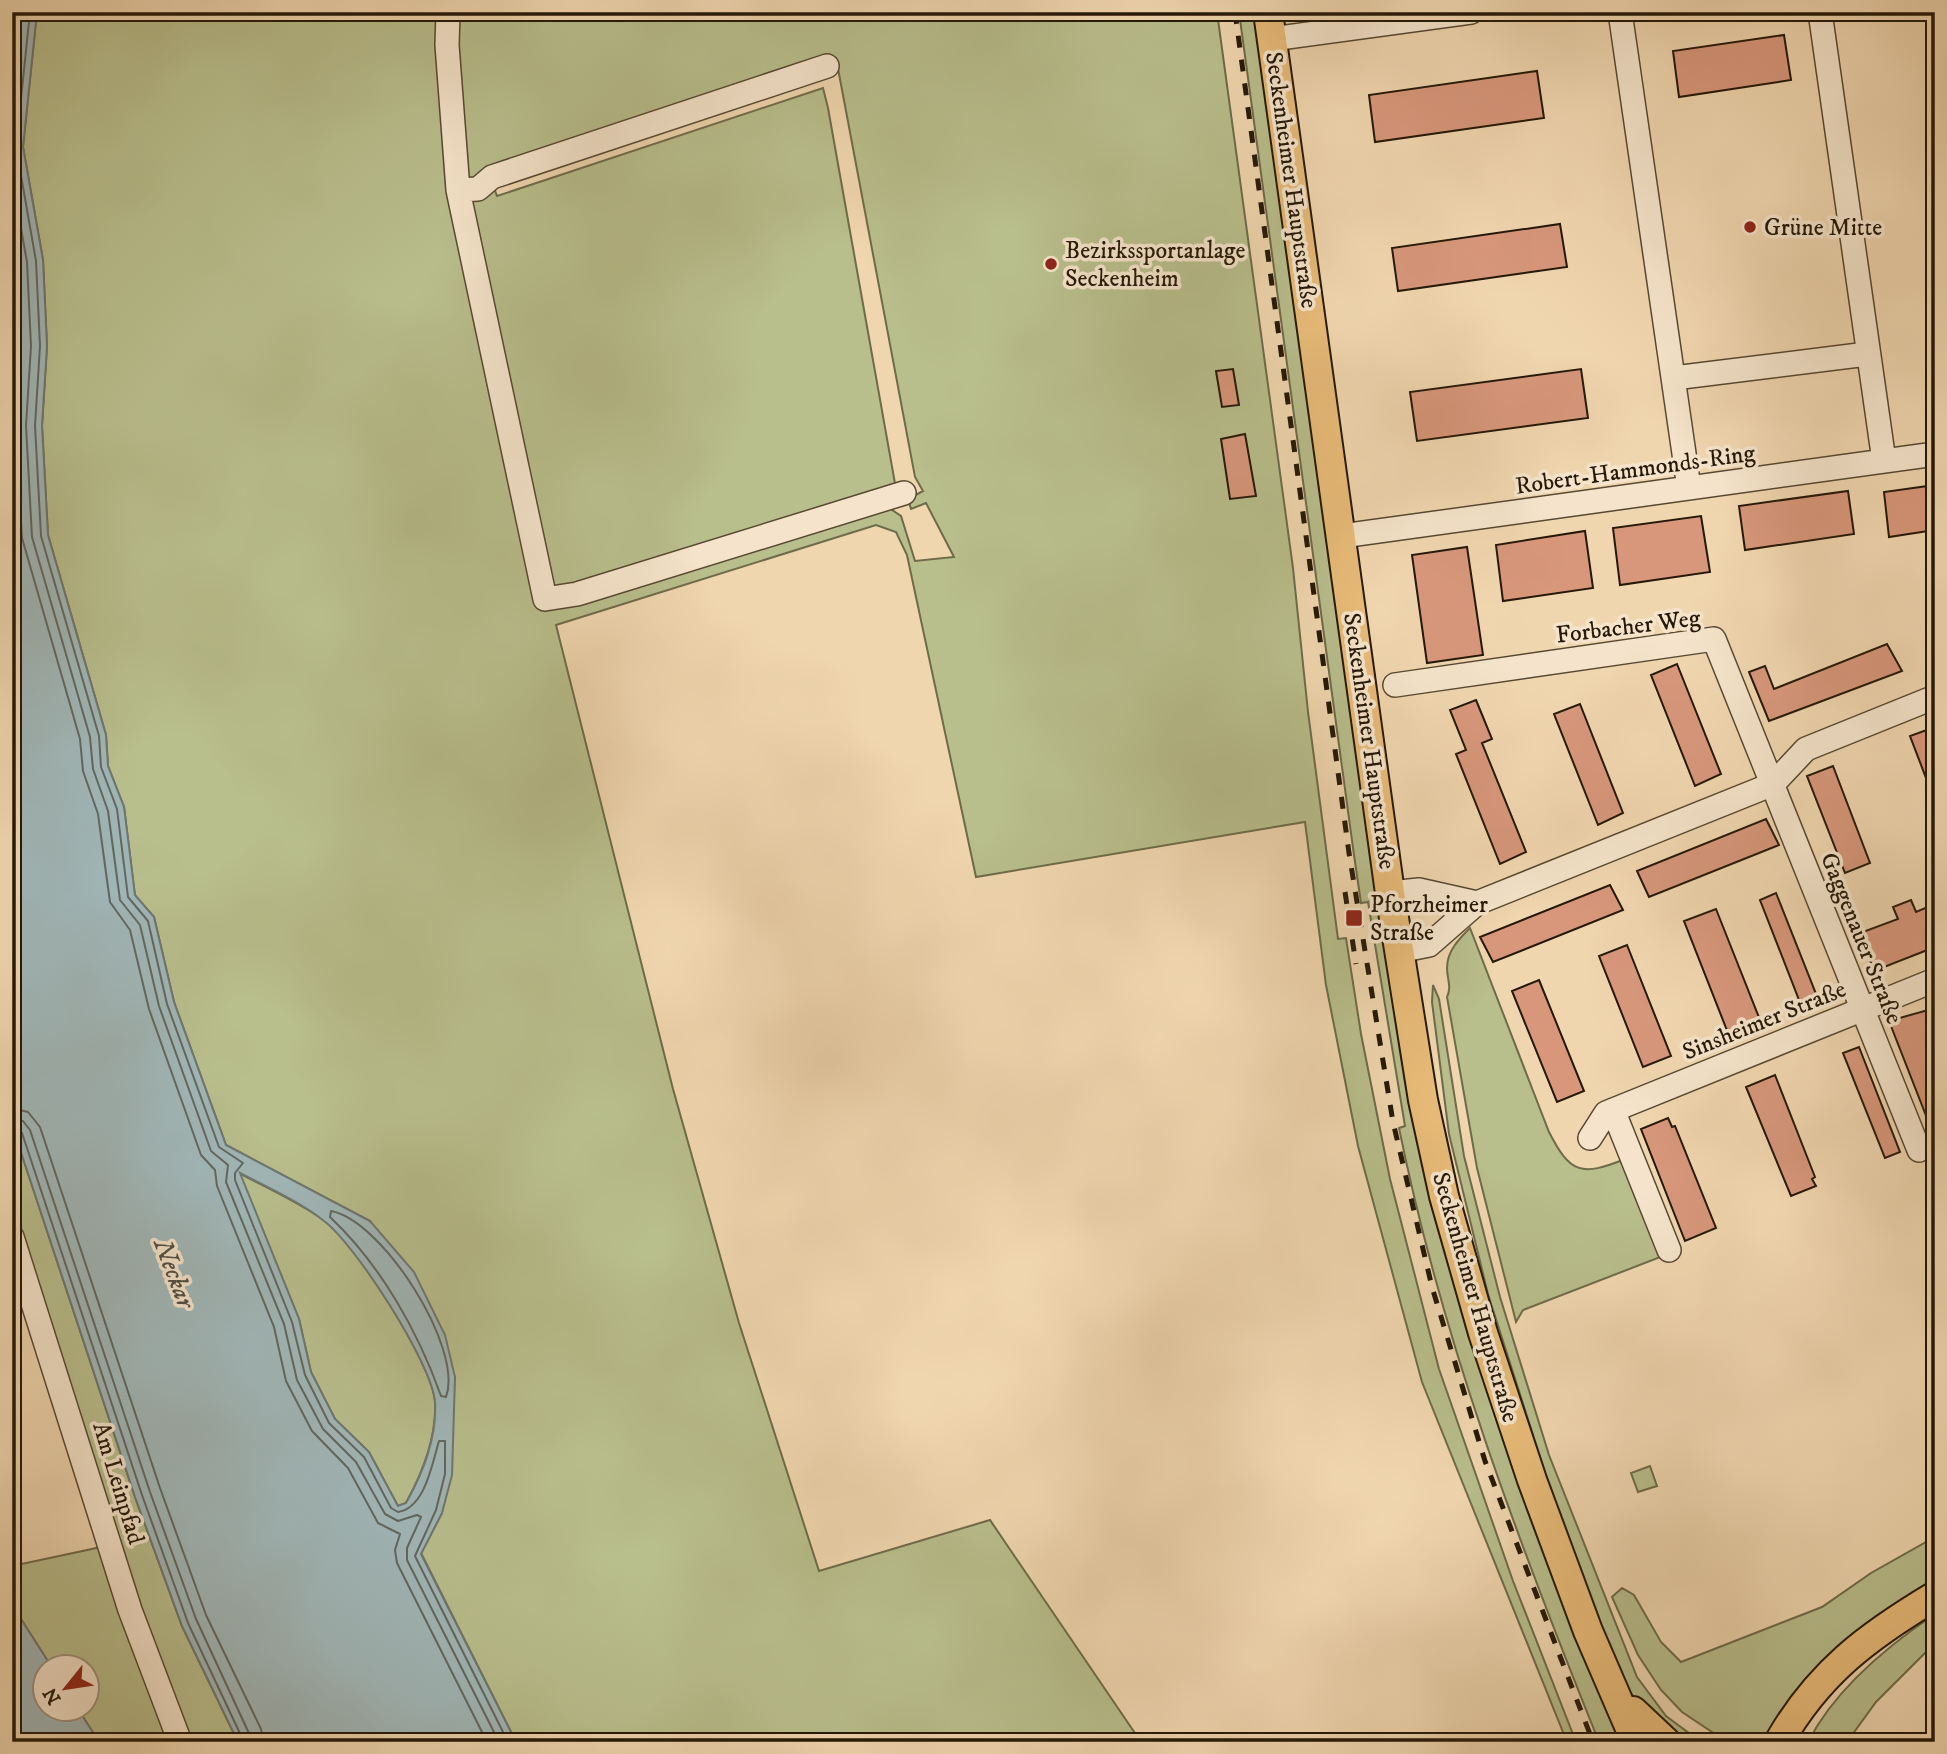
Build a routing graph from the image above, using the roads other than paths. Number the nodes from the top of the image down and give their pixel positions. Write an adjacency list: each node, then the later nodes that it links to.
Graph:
1 (448, 12): 7 (street)
2 (1471, 12): 5 (street)
3 (1620, 12): 9 (street)
4 (1820, 12): 8 (street)
5 (1270, 26): 14 (main road, Seckenheimer Hauptstraße)
6 (827, 66): 7 (street)
7 (457, 190): 13 (street)
8 (1867, 354): 9 (street); 11 (street)
9 (1674, 378): 12 (street)
10 (1935, 454): 11 (street, Robert-Hammonds-Ring)
11 (1884, 461): 12 (street, Robert-Hammonds-Ring)
12 (1689, 488): 14 (street, Robert-Hammonds-Ring)
13 (905, 493)
14 (1342, 536): 18 (main road, Seckenheimer Hauptstraße)
15 (1395, 685): 17 (street, Forbacher Weg)
16 (1935, 697): 17 (street)
17 (1773, 784): 19 (street); 22 (street, Gaggenauer Straße)
18 (1390, 893): 19 (street); 20 (main road, Seckenheimer Hauptstraße)
19 (1477, 903): 20 (street)
20 (1399, 951): 29 (main road, Seckenheimer Hauptstraße)
21 (1935, 980): 22 (street, Sinsheimer Straße)
22 (1862, 1009): 23 (street, Sinsheimer Straße); 25 (street, Gaggenauer Straße)
23 (1613, 1110): 24 (street, Sinsheimer Straße); 27 (street)
24 (1590, 1138)
25 (1919, 1150)
26 (12, 1237): 30 (street, Am Leinpfad)
27 (1669, 1250)
28 (1934, 1596): 33 (main road); 34 (main road)
29 (1616, 1694): 31 (main road, Seckenheimer Hauptstraße); 32 (main road)
30 (180, 1742)
31 (1641, 1742)
32 (1666, 1742)
33 (1779, 1742)
34 (1800, 1742)

